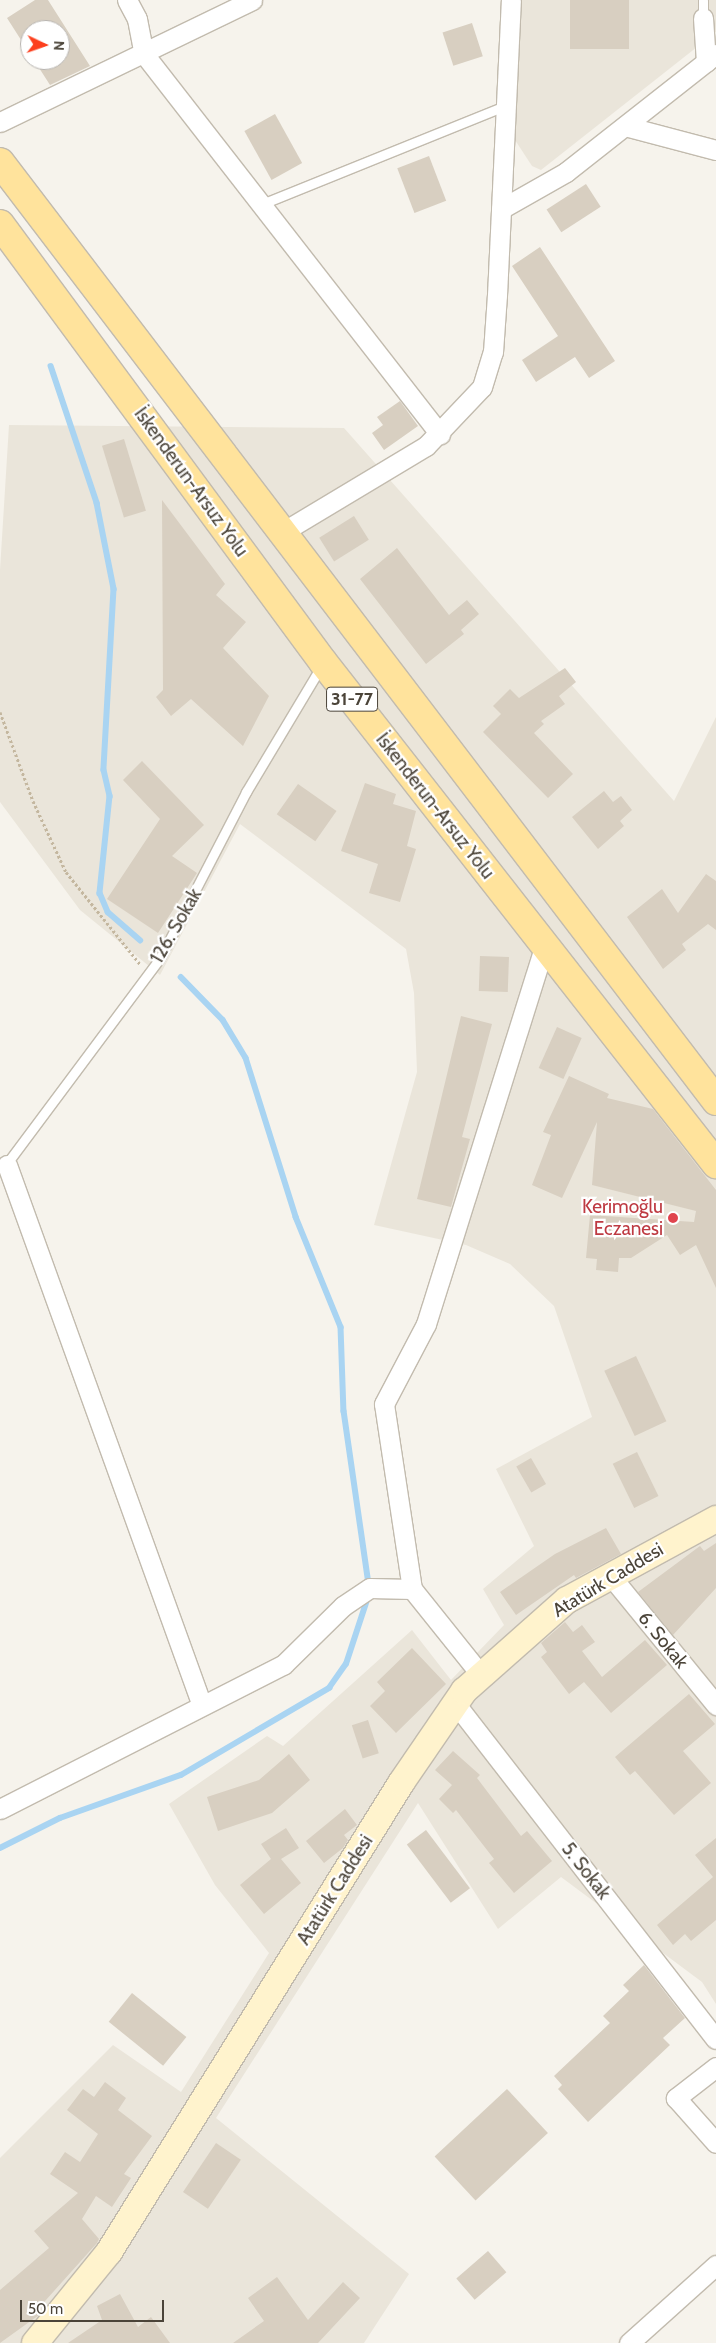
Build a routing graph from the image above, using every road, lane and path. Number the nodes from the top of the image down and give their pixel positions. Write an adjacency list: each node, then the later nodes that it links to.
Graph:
1 (127, 0): 5 (street)
2 (252, 0): 5 (street)
3 (511, 0): 7 (street)
4 (703, 9): 6 (street)
5 (144, 54): 8 (street); 12 (street)
6 (711, 58): 9 (street)
7 (505, 106): 12 (lane); 13 (street)
8 (0, 122)
9 (625, 126): 10 (street); 13 (street)
10 (716, 150)
11 (0, 162): 16 (main road, İskenderun-Arsuz Yolu)
12 (262, 204): 15 (street)
13 (501, 209): 15 (street)
14 (1, 229): 17 (main road, İskenderun-Arsuz Yolu / 31-77)
15 (440, 434): 16 (street)
16 (281, 533): 21 (main road, İskenderun-Arsuz Yolu)
17 (323, 662): 19 (main road, İskenderun-Arsuz Yolu / 31-77); 20 (lane, 126. Sokak)
18 (0, 712): 20 (path)
19 (544, 947): 22 (main road, İskenderun-Arsuz Yolu / 31-77); 26 (street)
20 (148, 974): 23 (lane, 126. Sokak)
21 (716, 1101)
22 (716, 1164)
23 (3, 1168): 28 (street)
24 (716, 1519): 25 (street, Atatürk Caddesi)
25 (610, 1575): 27 (street, Atatürk Caddesi); 30 (street, 6. Sokak)
26 (412, 1589): 27 (street); 28 (street)
27 (481, 1675): 29 (street, Atatürk Caddesi)
28 (201, 1703): 31 (street)
29 (455, 1703): 32 (street, 5. Sokak); 36 (street, Atatürk Caddesi)
30 (716, 1705)
31 (0, 1809)
32 (716, 2039)
33 (716, 2067): 34 (street)
34 (716, 2143)
35 (716, 2265): 37 (street)
36 (36, 2343)
37 (629, 2343)

